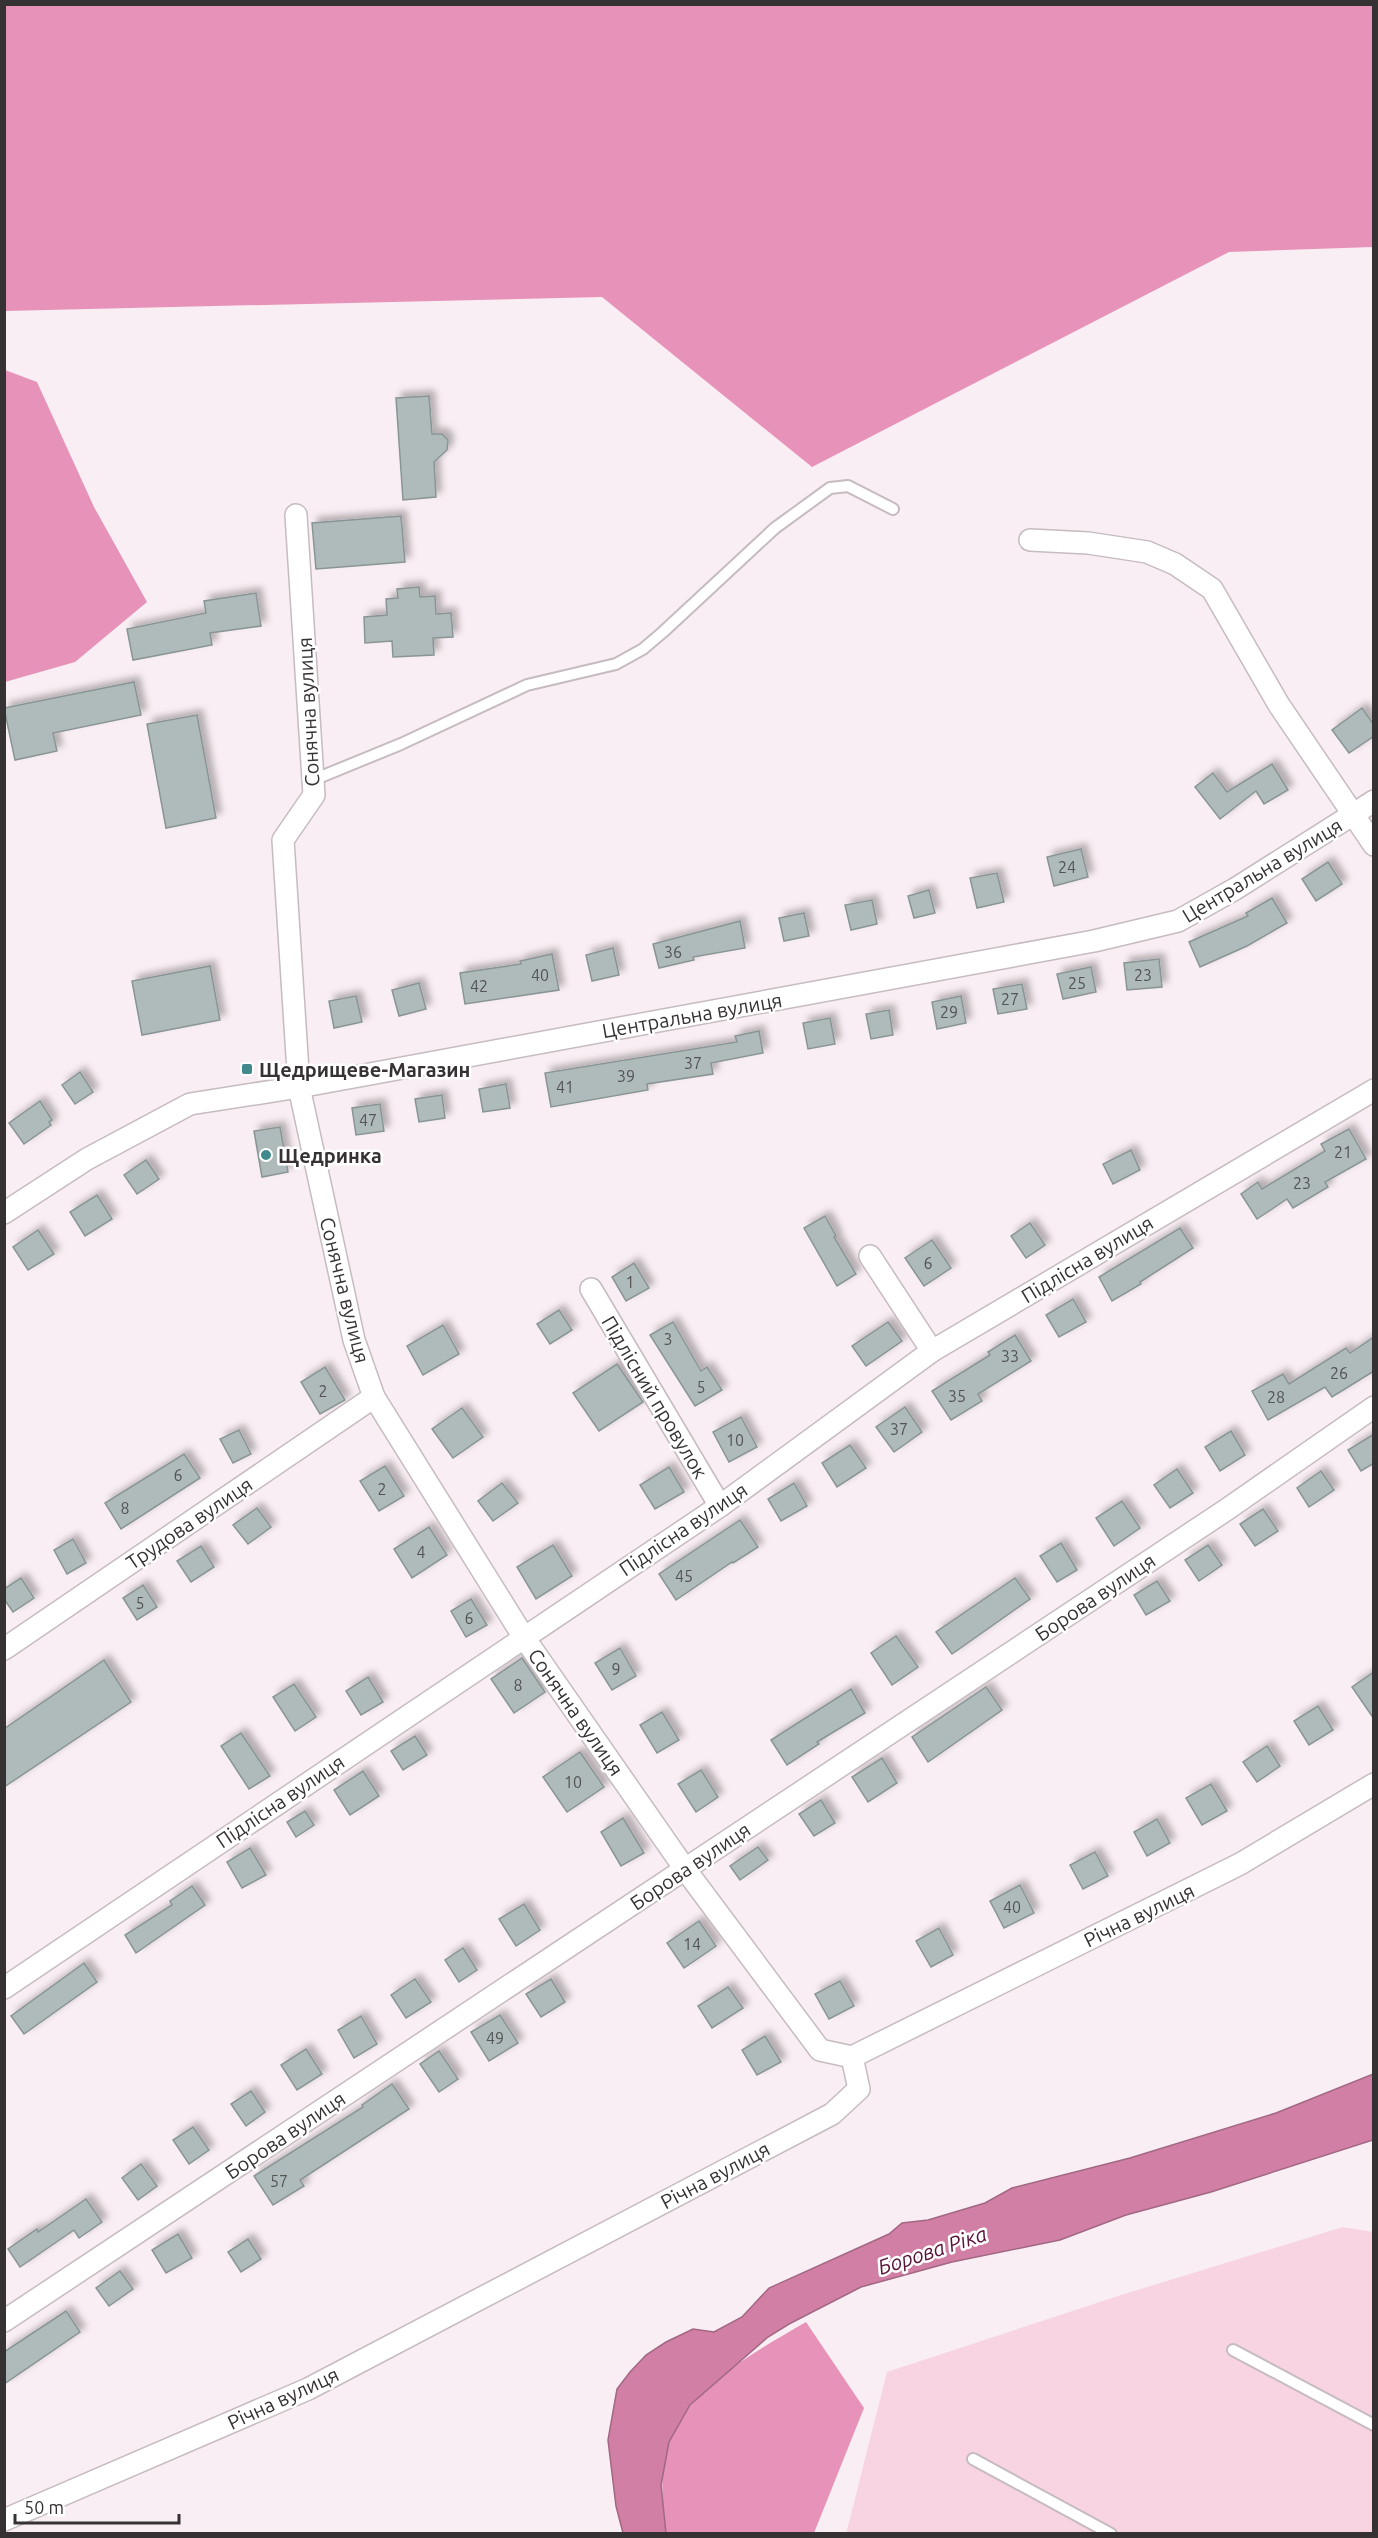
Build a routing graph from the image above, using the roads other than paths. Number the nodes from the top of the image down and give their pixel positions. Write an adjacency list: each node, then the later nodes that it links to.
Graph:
1 (893, 509): 4 (lane)
2 (296, 515): 4 (street, Сонячна вулиця)
3 (1030, 540): 6 (street)
4 (313, 780): 8 (street, Сонячна вулиця)
5 (1374, 801): 6 (street, Центральна вулиця)
6 (1354, 814): 7 (street); 8 (street, Центральна вулиця)
7 (1374, 845)
8 (299, 1087): 10 (street, Центральна вулиця); 14 (street, Сонячна вулиця)
9 (1374, 1090): 13 (street, Підлісна вулиця)
10 (4, 1213)
11 (870, 1256): 13 (street)
12 (591, 1289): 16 (street, Підлісний провулок)
13 (932, 1351): 16 (street, Підлісна вулиця)
14 (374, 1397): 17 (street, Сонячна вулиця); 18 (street, Трудова вулиця)
15 (1374, 1407): 20 (street, Борова вулиця)
16 (720, 1506): 17 (street, Підлісна вулиця)
17 (522, 1636): 20 (street, Сонячна вулиця); 21 (street, Підлісна вулиця)
18 (4, 1649)
19 (1374, 1784): 22 (street, Річна вулиця)
20 (686, 1869): 22 (street, Сонячна вулиця); 23 (street, Борова вулиця)
21 (4, 1988)
22 (852, 2057): 27 (street, Річна вулиця)
23 (4, 2321)
24 (1233, 2350): 25 (lane)
25 (1374, 2425)
26 (974, 2459): 28 (lane)
27 (4, 2520)
28 (1111, 2534)

